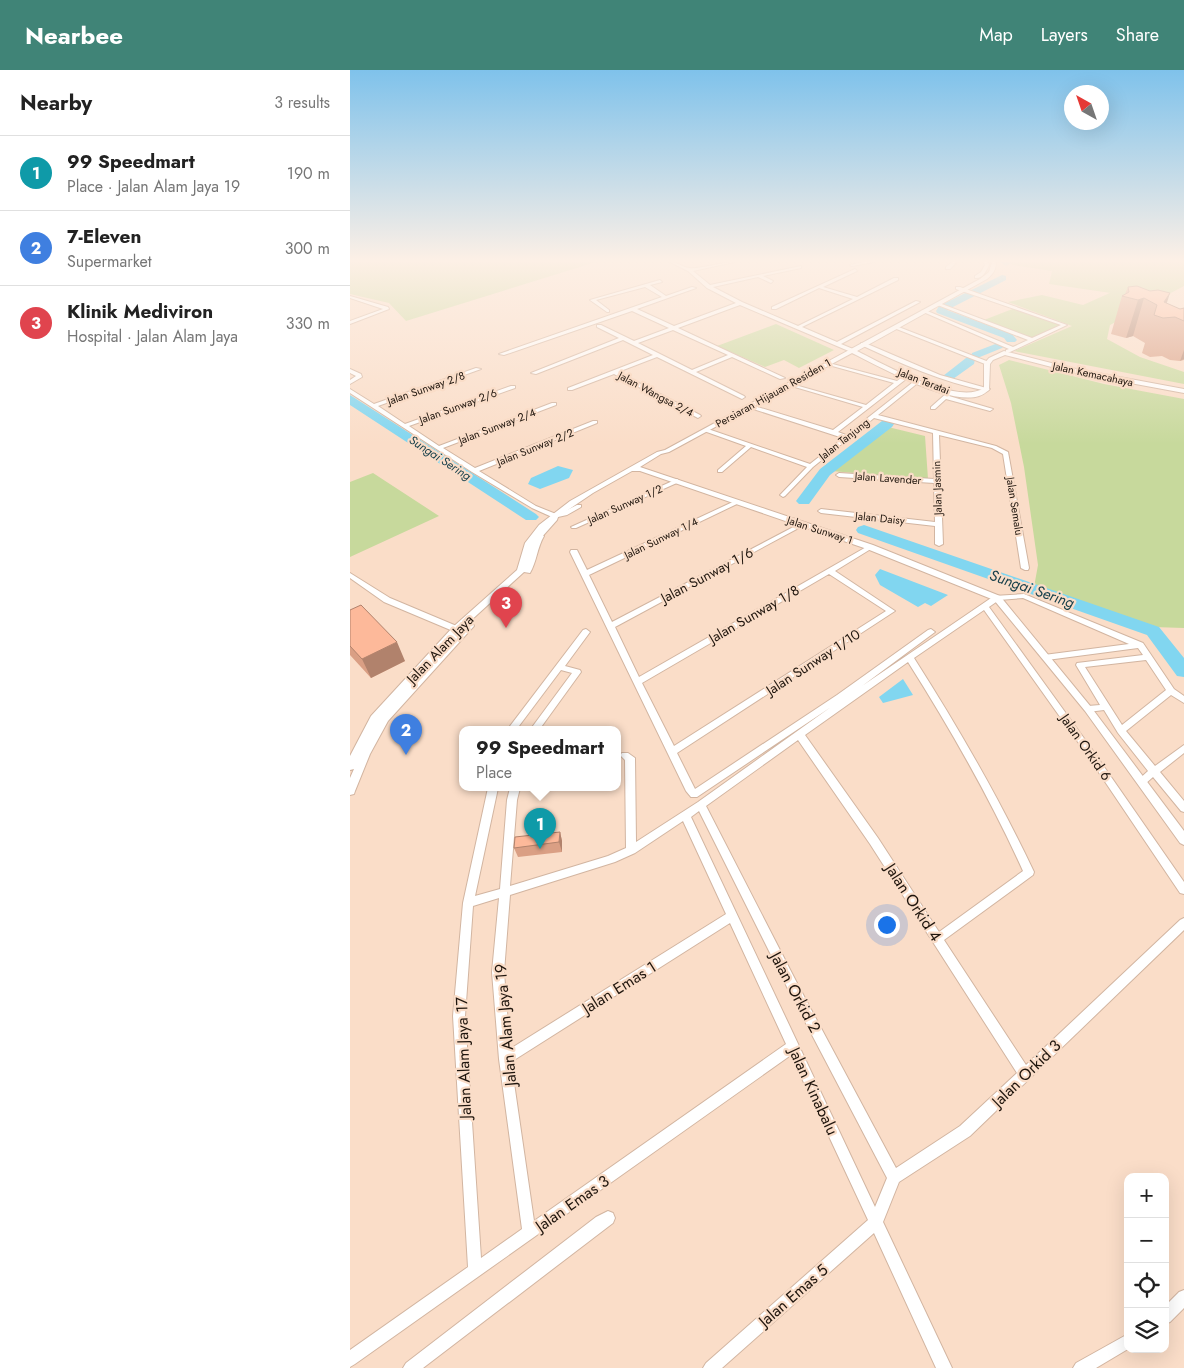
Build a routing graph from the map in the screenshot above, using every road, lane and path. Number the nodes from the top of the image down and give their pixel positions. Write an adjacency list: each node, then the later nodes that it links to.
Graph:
1 (593, 323): 22 (street)
2 (662, 323): 13 (street)
3 (688, 323): 13 (street)
4 (785, 323): 14 (street)
5 (808, 323): 14 (street)
6 (878, 323): 18 (street)
7 (903, 323): 12 (street, Persiaran Hijauan Residen 1)
8 (951, 323): 20 (street)
9 (986, 323): 16 (street)
10 (1057, 323): 16 (street)
11 (599, 326): 15 (street)
12 (896, 327): 19 (street, Persiaran Hijauan Residen 1); 27 (street)
13 (674, 328): 17 (street); 25 (street)
14 (797, 328): 18 (street)
15 (624, 338): 17 (street); 32 (street)
16 (1032, 340): 20 (street)
17 (634, 344): 24 (street)
18 (837, 344): 21 (street)
19 (863, 344): 21 (street, Persiaran Hijauan Residen 1); 41 (street)
20 (1012, 348): 23 (street)
21 (851, 350): 26 (street, Persiaran Hijauan Residen 1); 33 (street, Jalan Teratai)
22 (502, 354)
23 (1002, 354): 27 (street); 43 (street, Jalan Kemacahaya); 45 (street, Jalan Kemacahaya)
24 (657, 355): 29 (street); 30 (street)
25 (732, 355): 30 (street); 34 (street)
26 (827, 363): 37 (street); 38 (street, Persiaran Hijauan Residen 1)
27 (987, 363): 41 (street)
28 (478, 370): 48 (street, Jalan Sunway 2/8)
29 (614, 372): 40 (street); 53 (street, Jalan Wangsa 2/4)
30 (691, 372): 46 (street)
31 (352, 373): 36 (street)
32 (534, 373)
33 (907, 376): 35 (street, Jalan Teratai); 37 (street)
34 (782, 378)
35 (917, 381): 44 (street, Jalan Teratai); 54 (street, Jalan Tanjung)
36 (350, 382)
37 (898, 383): 50 (street)
38 (790, 384): 49 (street, Persiaran Hijauan Residen 1); 50 (street)
39 (513, 387): 57 (street, Jalan Sunway 2/6)
40 (570, 389)
41 (987, 389): 44 (street, Jalan Teratai)
42 (350, 391): 48 (street)
43 (1184, 391)
44 (947, 394): 51 (street); 52 (street)
45 (1184, 396)
46 (742, 397)
47 (554, 404): 64 (street, Jalan Sunway 2/4)
48 (373, 406): 57 (street)
49 (749, 406): 58 (street, Persiaran Hijauan Residen 1); 60 (street)
50 (867, 407): 60 (street)
51 (933, 408)
52 (990, 409)
53 (698, 416)
54 (873, 416): 59 (street); 61 (street, Jalan Tanjung)
55 (913, 421): 62 (street)
56 (595, 422): 69 (street, Jalan Sunway 2/2)
57 (404, 426): 64 (street)
58 (706, 430): 63 (street, Jalan Tanjung); 65 (street, Persiaran Hijauan Residen 1)
59 (936, 432): 74 (street, Jalan Jasmin); 87 (street, Jalan Semalu)
60 (833, 433): 61 (street)
61 (847, 437): 67 (street, Jalan Tanjung)
62 (989, 440)
63 (750, 445): 67 (street, Jalan Tanjung); 71 (street)
64 (439, 448): 69 (street)
65 (667, 451): 66 (street, Persiaran Hijauan Residen 1); 68 (street, Persiaran Hijauan Residen 1)
66 (641, 466): 68 (street, Jalan Sunway 1); 70 (street, Jalan Alam Jaya)
67 (811, 466): 75 (street)
68 (650, 468): 70 (street); 73 (street, Jalan Sunway 1)
69 (474, 471): 79 (street)
70 (631, 472): 77 (street, Jalan Alam Jaya); 79 (street, Jalan Alam Jaya)
71 (720, 472)
72 (839, 475): 74 (street, Jalan Lavender)
73 (677, 481): 76 (street, Jalan Sunway 1); 82 (street, Jalan Sunway 1/2)
74 (937, 481): 81 (street, Jalan Jasmin)
75 (783, 495)
76 (737, 502): 80 (street, Jalan Sunway 1); 90 (street, Jalan Sunway 1/4)
77 (579, 506): 79 (street); 83 (street)
78 (821, 511): 81 (street, Jalan Daisy)
79 (555, 516): 83 (street); 94 (street, Jalan Alam Jaya)
80 (803, 524): 85 (street, Jalan Sunway 1); 93 (street, Jalan Sunway 1/6)
81 (938, 524): 84 (street, Jalan Jasmin)
82 (574, 527)
83 (539, 537): 118 (street, Jalan Alam Jaya)
84 (939, 544)
85 (870, 546): 88 (street, Jalan Sunway 1/8); 91 (street, Jalan Sunway 1)
86 (574, 552): 90 (street)
87 (1025, 568)
88 (829, 570): 102 (street, Jalan Sunway 1/8); 112 (street, Jalan Sunway 1/10)
89 (350, 574): 94 (street)
90 (585, 574): 93 (street)
91 (997, 598): 92 (street); 97 (street); 98 (street)
92 (985, 606): 100 (street); 126 (street, Jalan Orkid 6)
93 (610, 626): 102 (street)
94 (456, 629): 113 (street, Jalan Alam Jaya)
95 (586, 632): 101 (street)
96 (931, 632): 112 (street)
97 (1140, 644): 98 (street); 99 (street)
98 (1047, 657): 106 (street)
99 (1148, 657): 103 (street); 105 (street)
100 (910, 658): 110 (street); 131 (street)
101 (559, 667): 107 (street); 108 (street)
102 (637, 682): 112 (street)
103 (1171, 691): 104 (street); 109 (street)
104 (1184, 700)
105 (1106, 706): 106 (street); 109 (street)
106 (1088, 709): 117 (street)
107 (514, 726)
108 (537, 726)
109 (1121, 730): 116 (street)
110 (799, 734): 121 (street); 131 (street, Jalan Orkid 4)
111 (1184, 748): 116 (street)
112 (672, 752)
113 (352, 755): 115 (street, Jalan Alam Jaya)
114 (625, 755): 125 (street)
115 (350, 766)
116 (1153, 772): 117 (street); 122 (street)
117 (1142, 780): 124 (street)
118 (350, 791)
119 (492, 791): 128 (street, Jalan Alam Jaya 17)
120 (514, 791): 127 (street, Jalan Alam Jaya 19)
121 (701, 805): 123 (street); 135 (street, Jalan Orkid 2)
122 (1184, 808)
123 (685, 815): 125 (street); 129 (street, Jalan Kinabalu)
124 (1184, 840)
125 (631, 850): 127 (street)
126 (1184, 890)
127 (504, 892): 128 (street); 133 (street, Jalan Alam Jaya 19)
128 (468, 903): 139 (street, Jalan Alam Jaya 17)
129 (732, 916): 132 (street, Jalan Kinabalu); 133 (street, Jalan Emas 1)
130 (1184, 923): 134 (street, Jalan Orkid 3)
131 (937, 938): 134 (street, Jalan Orkid 4)
132 (793, 1046): 137 (street, Jalan Kinabalu); 138 (street, Jalan Emas 3)
133 (505, 1059): 138 (street, Jalan Alam Jaya 19)
134 (1024, 1073): 135 (street, Jalan Orkid 3)
135 (894, 1177): 137 (street)
136 (608, 1218): 144 (street)
137 (876, 1222): 145 (street, Jalan Emas 5); 146 (street, Jalan Kinabalu)
138 (530, 1232): 139 (street, Jalan Emas 3)
139 (475, 1271): 143 (street, Jalan Emas 3)
140 (1184, 1296): 141 (street)
141 (1169, 1313)
142 (1124, 1343): 147 (street)
143 (350, 1359)
144 (411, 1368)
145 (711, 1368)
146 (944, 1368)
147 (1081, 1368)

